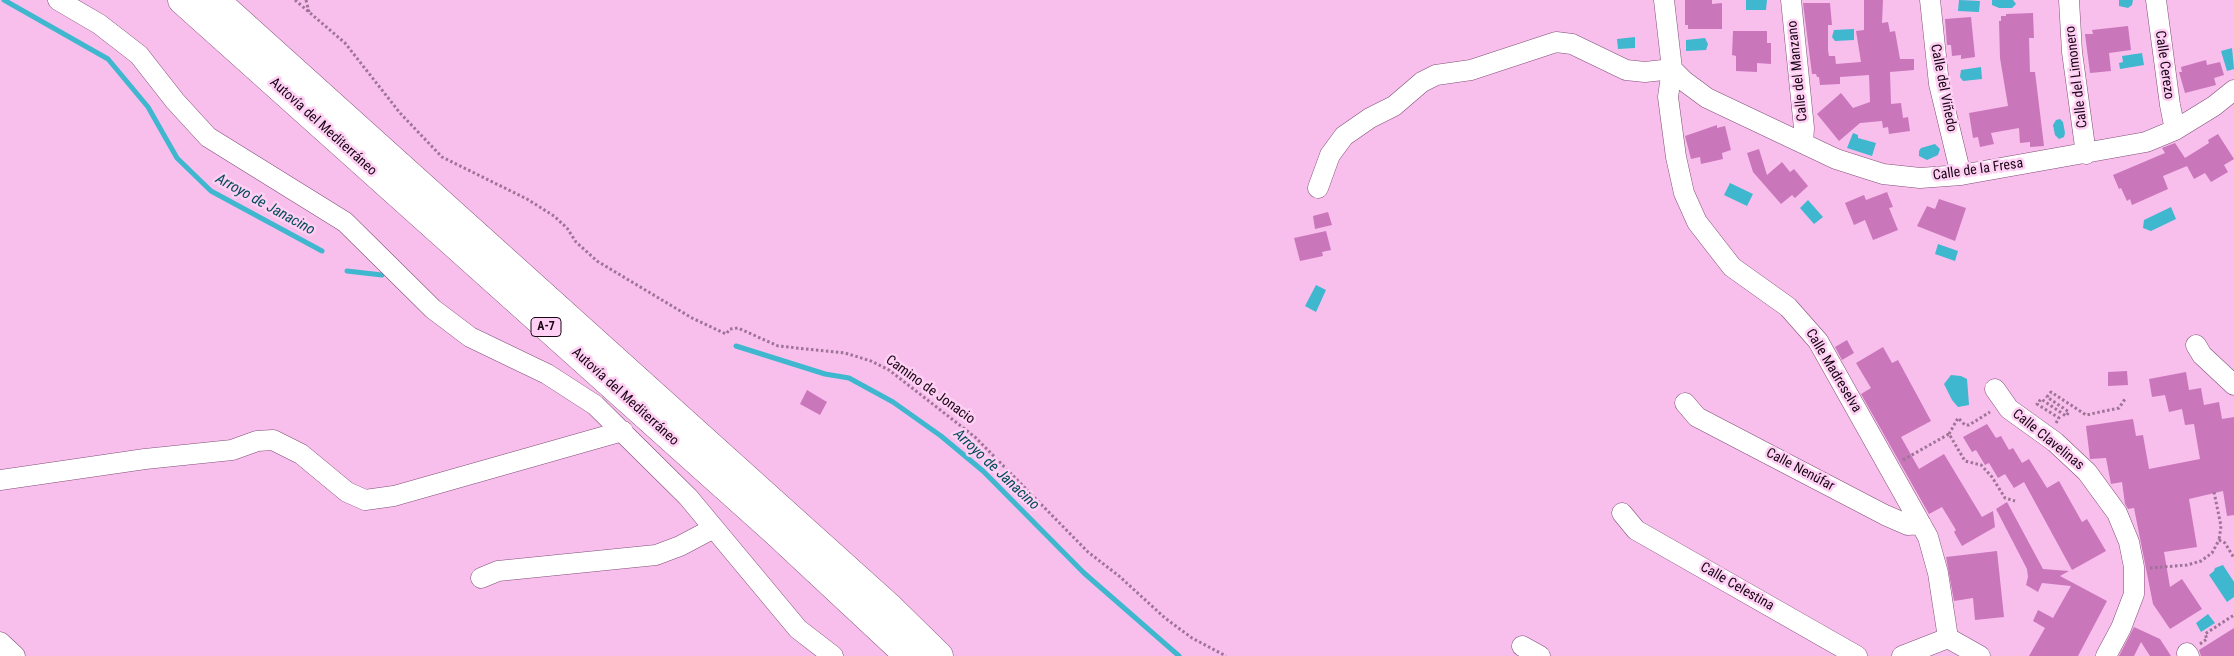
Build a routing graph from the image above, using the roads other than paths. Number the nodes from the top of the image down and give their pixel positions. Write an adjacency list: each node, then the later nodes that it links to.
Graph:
1 (58, 0): 20 (street)
2 (182, 0): 31 (highway, Autovía del Mediterráneo / A-7)
3 (216, 0): 32 (highway, Autovía del Mediterráneo / A-7)
4 (1664, 0): 9 (street, Calle Madreselva)
5 (1791, 0): 12 (street, Calle del Manzano)
6 (1930, 0): 14 (street, Calle del Viñedo)
7 (2069, 0): 13 (street, Calle del Limonero)
8 (2156, 0): 11 (street, Calle Cerezo)
9 (1672, 69): 12 (street, Calle de la Fresa); 15 (street); 23 (street, Calle Madreselva)
10 (2234, 90): 11 (street, Calle de la Fresa)
11 (2175, 130): 13 (street, Calle de la Fresa)
12 (1802, 143): 14 (street, Calle de la Fresa)
13 (2086, 154): 14 (street, Calle de la Fresa)
14 (1961, 175)
15 (1318, 188)
16 (2196, 345): 17 (street)
17 (2234, 385)
18 (2000, 397): 37 (street, Calle Clavelinas)
19 (1685, 403): 23 (street, Calle Nenúfar)
20 (623, 431): 21 (street); 24 (street)
21 (0, 480)
22 (1622, 513): 34 (street, Calle Celestina)
23 (1921, 524): 26 (street, Calle Madreselva)
24 (714, 528): 25 (street); 30 (street)
25 (481, 578)
26 (1948, 638): 35 (street); 36 (street)
27 (0, 642): 29 (street)
28 (1522, 646): 33 (street)
29 (14, 656)
30 (833, 656)
31 (909, 656)
32 (939, 656)
33 (1540, 656)
34 (1857, 656)
35 (1902, 656)
36 (1980, 656)
37 (2106, 656)

